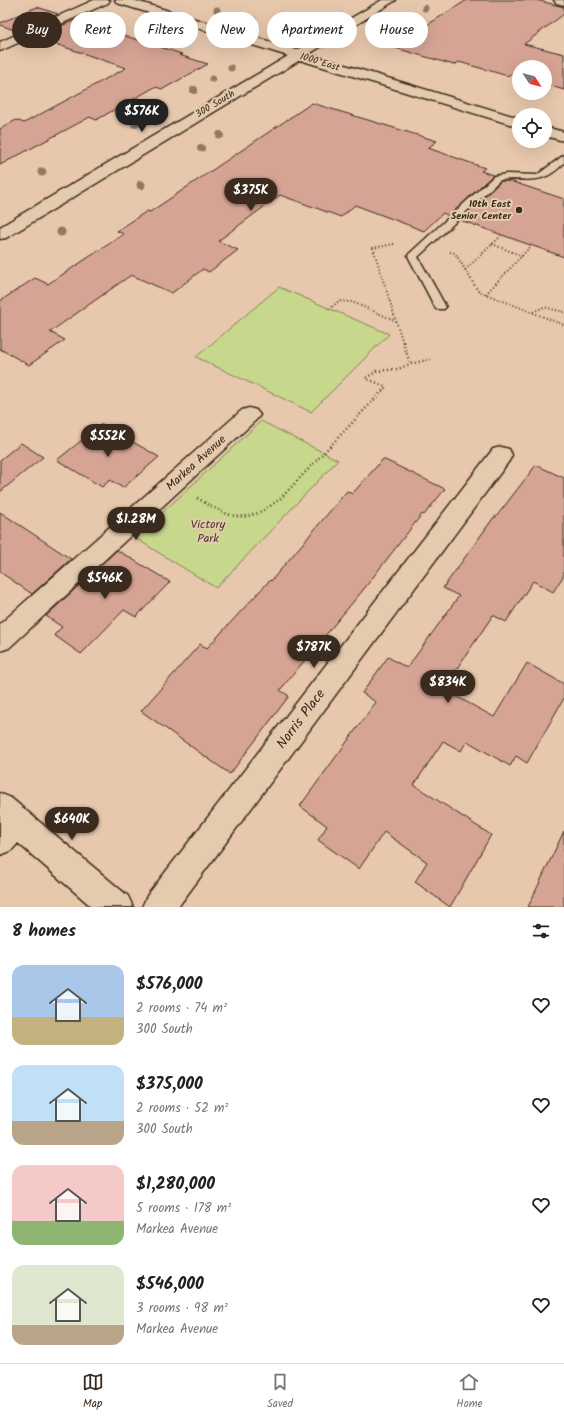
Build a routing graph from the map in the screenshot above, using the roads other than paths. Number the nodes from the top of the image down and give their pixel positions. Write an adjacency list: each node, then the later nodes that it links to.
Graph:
1 (104, 0): 6 (street)
2 (121, 0): 7 (street, 1000 East)
3 (390, 0): 7 (street, 300 South)
4 (560, 0): 5 (street)
5 (564, 1)
6 (0, 47)
7 (298, 55): 8 (street, 1000 East); 12 (street, 300 South)
8 (512, 121)
9 (552, 133): 10 (street)
10 (564, 137)
11 (564, 158): 13 (lane)
12 (0, 234)
13 (440, 307)
14 (249, 415): 16 (street, Markea Avenue)
15 (501, 455): 19 (street, Norris Place)
16 (0, 640)
17 (6, 824): 18 (street)
18 (117, 907)
19 (158, 907)

